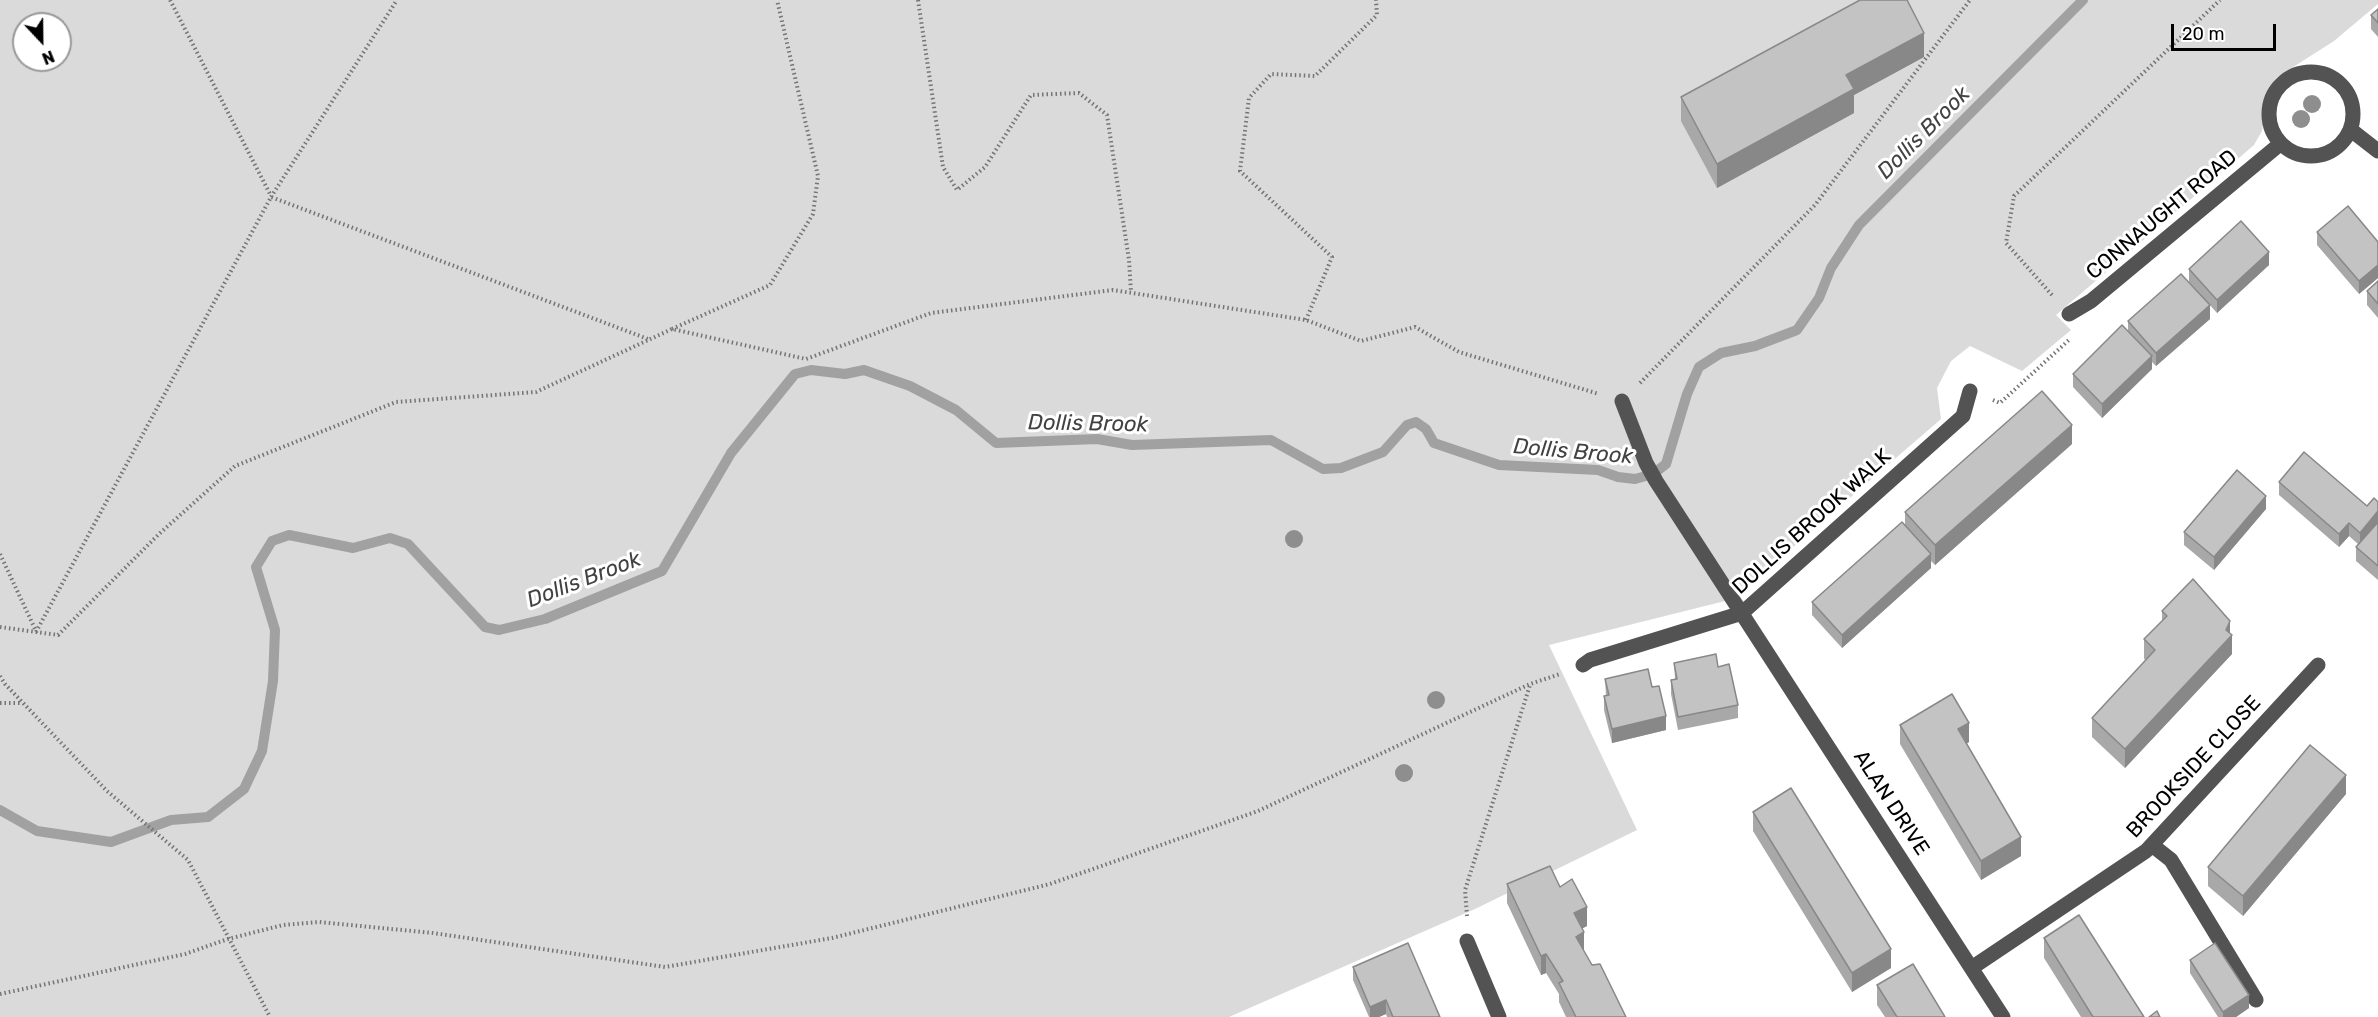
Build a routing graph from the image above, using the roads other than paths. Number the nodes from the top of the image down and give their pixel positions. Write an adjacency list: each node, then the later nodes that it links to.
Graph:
1 (2351, 130): 2 (street); 2 (street); 3 (street)
2 (2280, 144): 4 (street, CONNAUGHT ROAD)
3 (2378, 151)
4 (2069, 314)
5 (1970, 391): 7 (street, DOLLIS BROOK WALK)
6 (1622, 401): 7 (street, ALAN DRIVE)
7 (1742, 613): 9 (street, DOLLIS BROOK WALK); 12 (street, ALAN DRIVE)
8 (2318, 664): 10 (street, BROOKSIDE CLOSE)
9 (1583, 665)
10 (2152, 846): 12 (street, BROOKSIDE CLOSE); 13 (street)
11 (1467, 941): 14 (street)
12 (1973, 967): 15 (street, ALAN DRIVE)
13 (2256, 1000)
14 (1499, 1017)
15 (2003, 1017)

